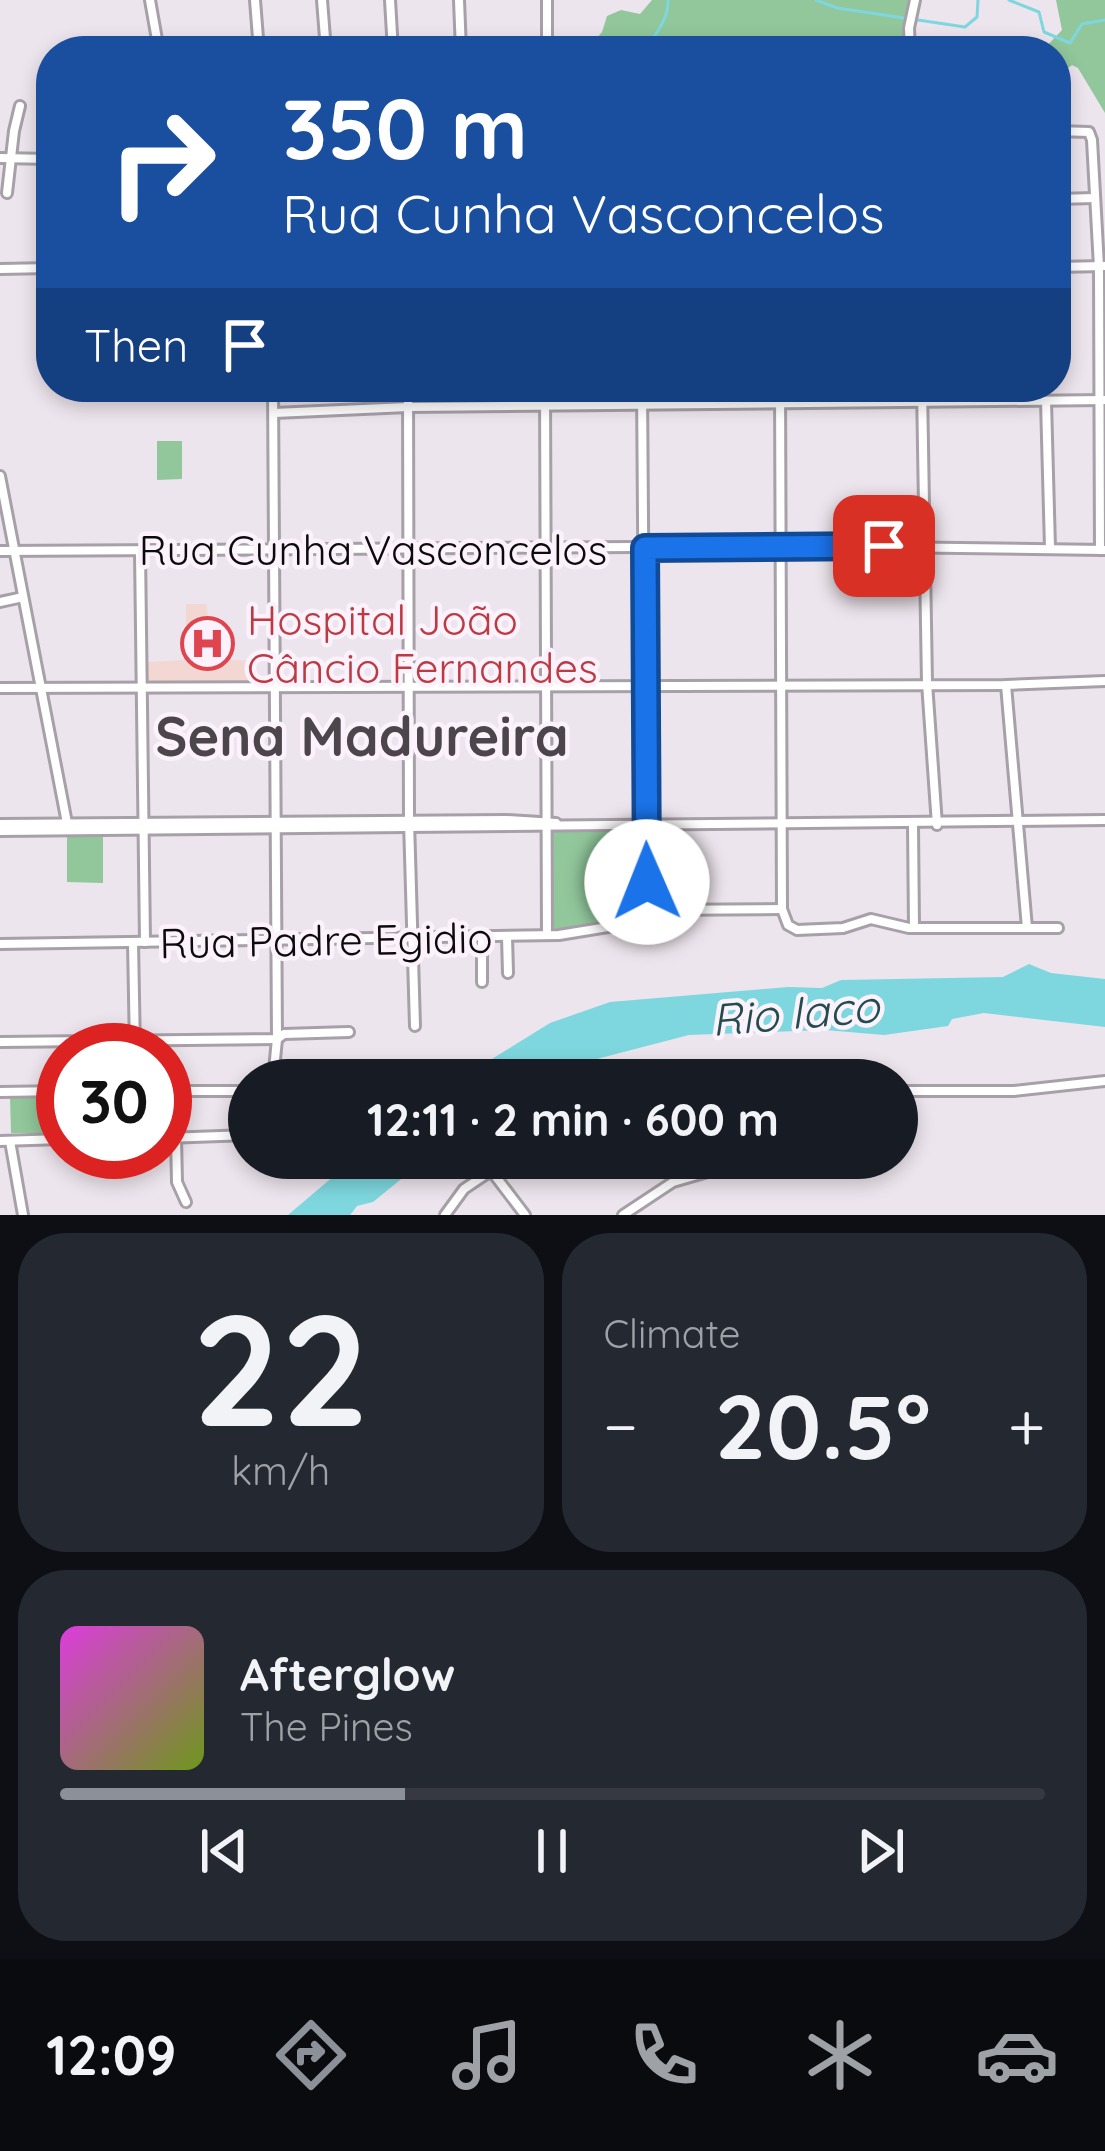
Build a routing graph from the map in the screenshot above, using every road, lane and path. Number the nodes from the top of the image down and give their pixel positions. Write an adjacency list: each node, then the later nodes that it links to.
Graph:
1 (150, 0): 8 (street)
2 (255, 0): 9 (street)
3 (322, 0): 10 (street)
4 (391, 0): 11 (street)
5 (459, 0): 12 (street)
6 (547, 0): 13 (street)
7 (915, 0): 14 (street)
8 (156, 36)
9 (258, 36)
10 (325, 36)
11 (392, 36)
12 (460, 36)
13 (547, 36)
14 (909, 36)
15 (20, 106): 17 (street)
16 (1071, 131): 20 (street)
17 (5, 159): 18 (street); 19 (street)
18 (36, 159)
19 (7, 194)
20 (1095, 198): 21 (street); 23 (street)
21 (1071, 199)
22 (1071, 267): 23 (street)
23 (1102, 267): 26 (street)
24 (36, 268): 25 (street)
25 (0, 269)
26 (1102, 400): 27 (street); 49 (street)
27 (1071, 401)
28 (274, 402): 40 (street)
29 (408, 402): 37 (street)
30 (545, 402): 39 (street)
31 (642, 402): 38 (street)
32 (781, 402): 36 (street)
33 (984, 402): 35 (street)
34 (1046, 402): 46 (street)
35 (923, 403): 36 (street); 42 (street)
36 (781, 406): 38 (street); 45 (street)
37 (408, 407): 39 (street); 40 (street); 48 (street)
38 (642, 407): 39 (street); 44 (street)
39 (545, 408): 43 (street)
40 (274, 413): 47 (street)
41 (0, 476): 51 (street)
42 (923, 546): 45 (street, Rua Cunha Vasconcelos); 46 (street, Rua Cunha Vasconcelos); 57 (street)
43 (546, 548): 44 (street, Rua Cunha Vasconcelos); 48 (street, Rua Cunha Vasconcelos); 61 (street)
44 (645, 548): 45 (street, Rua Cunha Vasconcelos); 58 (street)
45 (778, 548): 56 (street)
46 (1050, 548): 49 (street, Rua Cunha Vasconcelos)
47 (273, 550): 48 (street, Rua Cunha Vasconcelos); 52 (street, Rua Cunha Vasconcelos); 62 (street)
48 (407, 550): 60 (street)
49 (1102, 550)
50 (0, 551): 51 (street, Rua Cunha Vasconcelos)
51 (14, 551): 52 (street, Rua Cunha Vasconcelos); 53 (street)
52 (140, 551): 65 (street)
53 (23, 597): 54 (street); 64 (street)
54 (0, 602)
55 (1105, 681): 59 (street)
56 (781, 683): 57 (street); 58 (street); 70 (street)
57 (927, 683): 59 (street); 73 (street)
58 (644, 685): 61 (street); 71 (street)
59 (1006, 685): 66 (street)
60 (408, 686): 61 (street); 62 (street); 69 (street)
61 (545, 686): 68 (street)
62 (273, 687): 65 (street); 74 (street)
63 (0, 688): 64 (street)
64 (40, 688): 65 (street); 75 (street)
65 (141, 689): 76 (street)
66 (1018, 820): 67 (street); 73 (street); 82 (street)
67 (1105, 820)
68 (545, 823): 69 (street); 71 (street); 83 (street)
69 (409, 824): 74 (street); 84 (street)
70 (782, 824): 71 (street); 72 (street); 78 (street)
71 (646, 825): 79 (street)
72 (913, 825): 73 (street); 80 (street)
73 (938, 825)
74 (275, 826): 76 (street); 87 (street)
75 (68, 827): 76 (street); 77 (street)
76 (144, 827): 89 (street)
77 (0, 828)
78 (782, 908): 79 (street, Rua Padre Egidio); 80 (street)
79 (646, 910): 83 (street, Rua Padre Egidio)
80 (914, 928): 82 (street)
81 (1058, 928): 82 (street)
82 (1028, 929)
83 (547, 935): 86 (street, Rua Padre Egidio)
84 (413, 937): 85 (street, Rua Padre Egidio); 87 (street, Rua Padre Egidio); 94 (street)
85 (482, 938): 86 (street, Rua Padre Egidio); 92 (street)
86 (508, 938): 91 (street)
87 (276, 940): 89 (street, Rua Padre Egidio); 96 (street)
88 (133, 942): 89 (street, Rua Padre Egidio); 90 (street, Rua Padre Egidio); 93 (street)
89 (145, 942)
90 (0, 944)
91 (508, 973)
92 (482, 982)
93 (135, 1023)
94 (416, 1026)
95 (349, 1032): 96 (street)
96 (277, 1039): 99 (street); 100 (street)
97 (0, 1042): 98 (street)
98 (36, 1043)
99 (192, 1043)
100 (275, 1059)
101 (1105, 1081): 105 (street)
102 (36, 1091): 106 (street)
103 (192, 1091): 104 (street)
104 (228, 1091)
105 (918, 1091)
106 (0, 1092)
107 (228, 1136): 108 (street)
108 (192, 1137)
109 (36, 1140): 110 (street)
110 (5, 1141): 116 (street)
111 (177, 1179): 115 (street)
112 (478, 1179): 117 (street)
113 (498, 1179): 118 (street)
114 (684, 1179): 119 (street)
115 (186, 1202)
116 (23, 1215)
117 (445, 1215)
118 (525, 1215)
119 (623, 1215)

